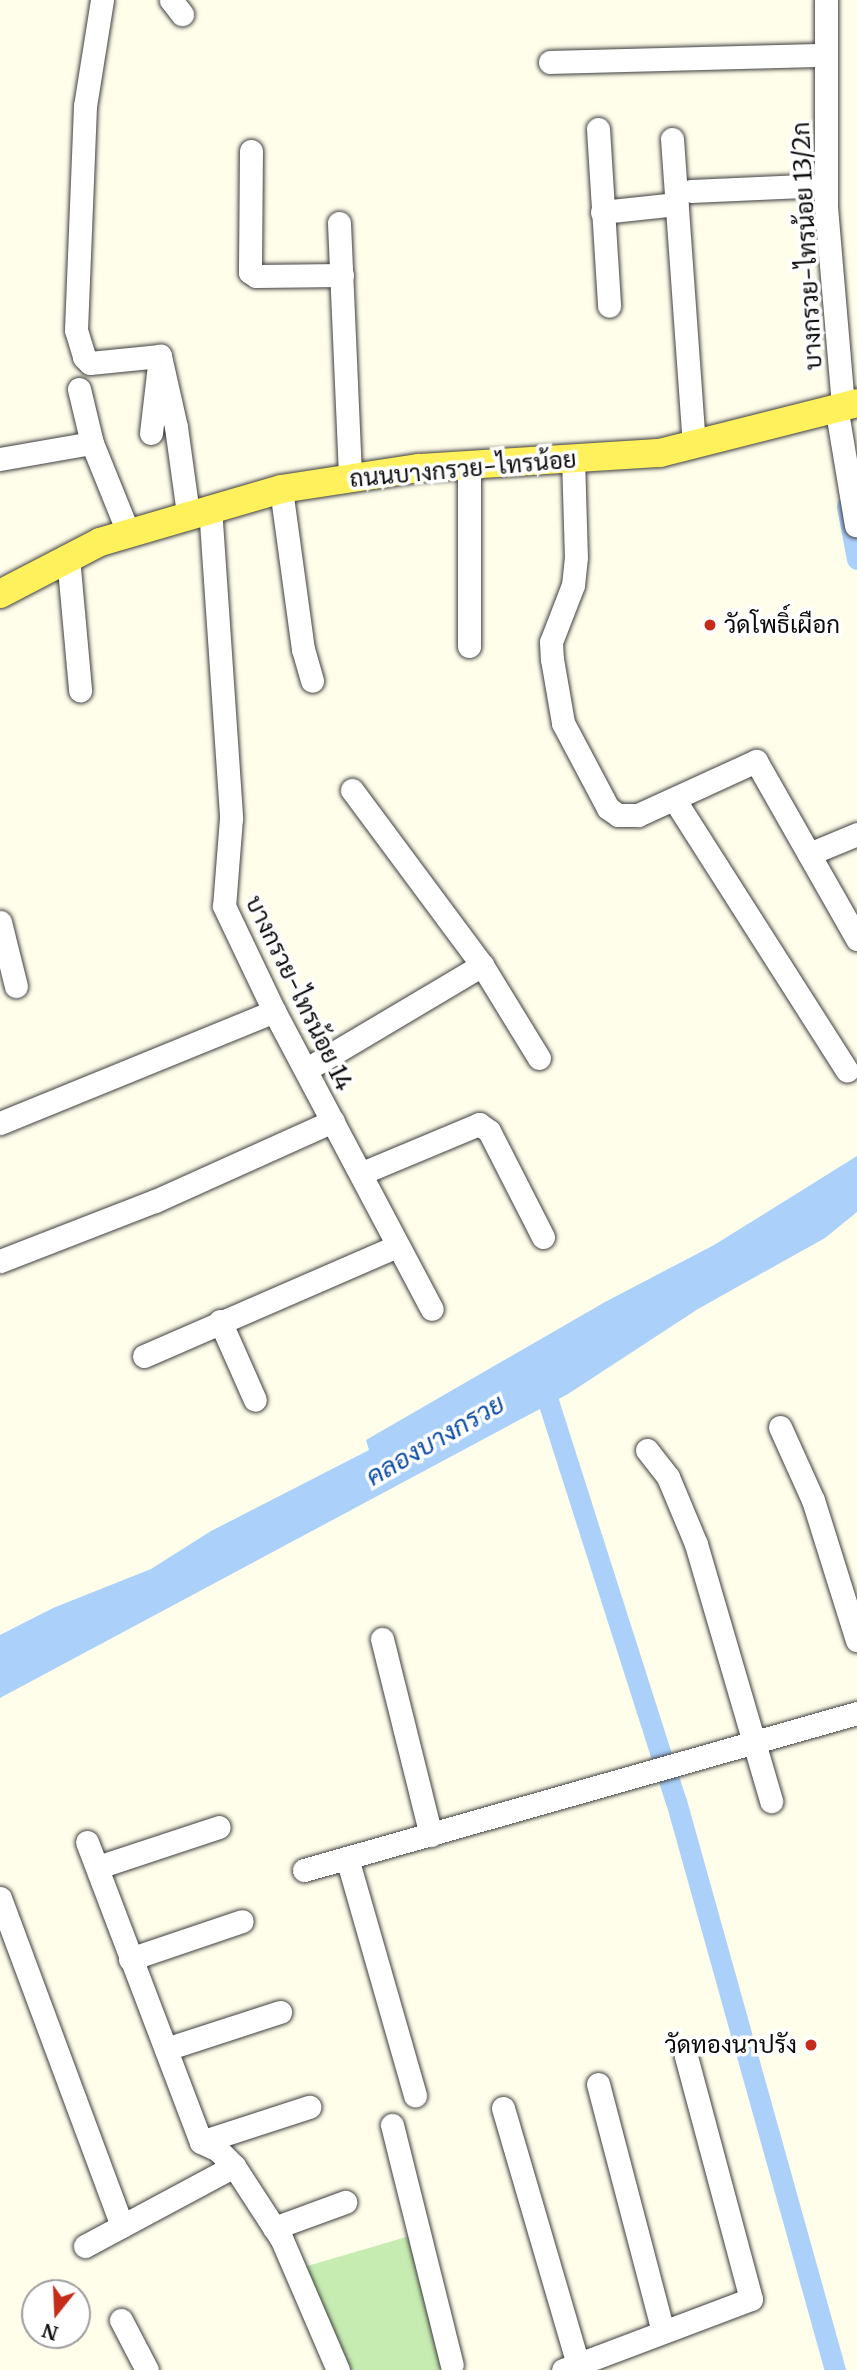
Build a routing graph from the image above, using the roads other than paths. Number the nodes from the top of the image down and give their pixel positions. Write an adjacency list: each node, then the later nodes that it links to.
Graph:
1 (102, 0): 14 (street)
2 (826, 0): 3 (street, บางกรวย-ไทรน้อย 13/2ก)
3 (825, 55): 4 (street); 8 (street, บางกรวย-ไทรน้อย 13/2ก)
4 (550, 62)
5 (598, 130): 10 (street)
6 (672, 139): 9 (street)
7 (251, 151): 12 (street)
8 (825, 185): 9 (street); 16 (street, บางกรวย-ไทรน้อย 13/2ก)
9 (684, 198): 10 (street); 19 (street)
10 (602, 212): 13 (street)
11 (339, 223): 12 (street)
12 (342, 275): 23 (street)
13 (608, 306)
14 (160, 356): 17 (street); 25 (street, บางกรวย-ไทรน้อย 14)
15 (79, 389): 18 (street)
16 (845, 405): 19 (main road, ถนนบางกรวย-ไทรน้อย); 26 (street, บางกรวย-ไทรน้อย 13/2ก)
17 (150, 433)
18 (92, 443): 21 (street); 27 (street)
19 (694, 445): 20 (main road, ถนนบางกรวย-ไทรน้อย)
20 (573, 458): 22 (main road, ถนนบางกรวย-ไทรน้อย); 34 (street)
21 (0, 459)
22 (469, 466): 23 (main road, ถนนบางกรวย-ไทรน้อย); 30 (street)
23 (350, 478): 24 (main road, ถนนบางกรวย-ไทรน้อย)
24 (281, 489): 25 (main road, ถนนบางกรวย-ไทรน้อย); 31 (street)
25 (199, 511): 27 (main road, ถนนบางกรวย-ไทรน้อย); 41 (street, บางกรวย-ไทรน้อย 14)
26 (856, 524)
27 (128, 532): 28 (main road, ถนนบางกรวย-ไทรน้อย)
28 (68, 557): 29 (main road, ถนนบางกรวย-ไทรน้อย); 32 (street)
29 (0, 594)
30 (469, 646)
31 (312, 681)
32 (80, 690)
33 (352, 790): 39 (street)
34 (674, 799): 36 (street); 44 (street)
35 (857, 834): 36 (street)
36 (809, 854): 38 (street)
37 (0, 922): 40 (street)
38 (857, 939)
39 (482, 965): 42 (street); 43 (street)
40 (16, 986)
41 (274, 1011): 43 (street, บางกรวย-ไทรน้อย 14); 46 (street)
42 (539, 1058)
43 (307, 1069): 45 (street, บางกรวย-ไทรน้อย 14)
44 (847, 1071)
45 (333, 1121): 47 (street, บางกรวย-ไทรน้อย 14); 50 (street)
46 (0, 1123)
47 (362, 1173): 48 (street); 49 (street, บางกรวย-ไทรน้อย 14)
48 (543, 1237)
49 (397, 1246): 51 (street, บางกรวย-ไทรน้อย 14); 52 (street)
50 (0, 1261)
51 (432, 1309)
52 (220, 1321): 53 (street); 54 (street)
53 (144, 1356)
54 (255, 1400)
55 (780, 1427): 58 (street)
56 (647, 1450): 60 (street)
57 (382, 1639): 63 (street)
58 (857, 1640)
59 (857, 1713): 60 (street)
60 (754, 1744): 61 (street); 63 (street)
61 (771, 1801)
62 (219, 1827): 66 (street)
63 (431, 1835): 65 (street)
64 (88, 1842): 66 (street)
65 (347, 1858): 67 (street); 75 (street)
66 (98, 1867): 70 (street)
67 (303, 1870)
68 (0, 1898): 82 (street)
69 (242, 1921): 70 (street)
70 (130, 1959): 72 (street)
71 (280, 2012): 72 (street)
72 (166, 2049): 79 (street)
73 (686, 2056): 86 (street)
74 (598, 2084): 86 (street)
75 (415, 2095)
76 (309, 2107): 79 (street)
77 (502, 2108): 87 (street)
78 (393, 2124): 88 (street)
79 (201, 2142): 80 (street)
80 (234, 2166): 82 (street); 83 (street)
81 (345, 2202): 83 (street)
82 (122, 2226): 84 (street)
83 (274, 2228): 90 (street)
84 (85, 2246)
85 (121, 2320): 89 (street)
86 (663, 2332): 87 (street)
87 (571, 2367)
88 (454, 2368)
89 (147, 2370)
90 (338, 2370)

